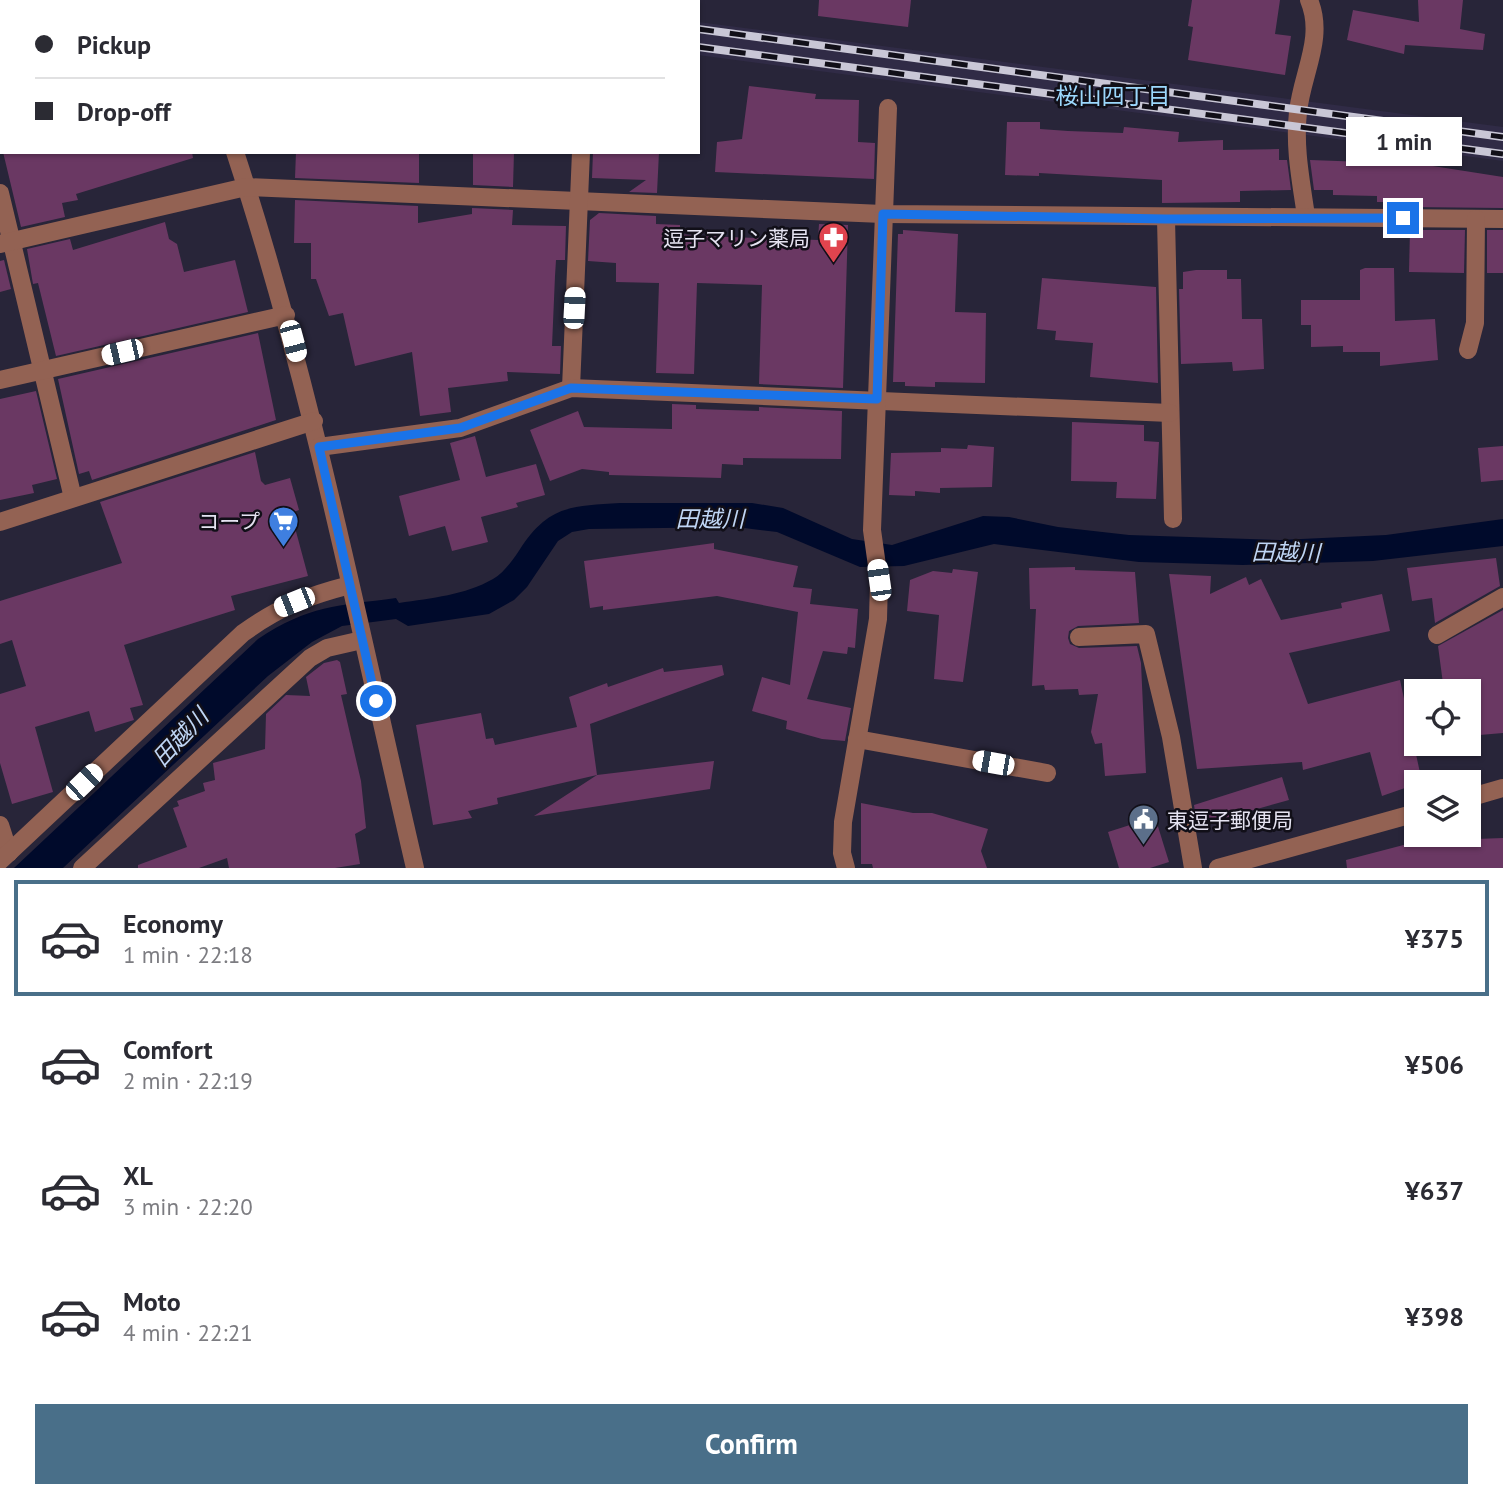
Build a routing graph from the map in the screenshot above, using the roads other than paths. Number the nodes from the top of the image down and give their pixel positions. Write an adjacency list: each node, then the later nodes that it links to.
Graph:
1 (1309, 0): 9 (street)
2 (888, 108): 8 (street)
3 (236, 154): 5 (street)
4 (581, 154): 7 (street)
5 (246, 187): 7 (street); 13 (street); 14 (street)
6 (0, 192): 13 (street)
7 (579, 201): 8 (street); 18 (street)
8 (883, 214): 10 (street); 19 (street)
9 (1306, 216): 10 (street); 11 (street)
10 (1166, 219): 20 (street)
11 (1476, 219): 12 (street); 15 (street)
12 (1503, 219)
13 (6, 242): 16 (street)
14 (286, 314): 16 (street); 21 (street)
15 (1468, 350)
16 (40, 370): 17 (street); 23 (street)
17 (0, 380)
18 (571, 388): 19 (street); 22 (street)
19 (877, 399): 20 (street); 31 (street)
20 (1170, 414): 24 (street)
21 (314, 421): 22 (street); 23 (street)
22 (319, 447): 26 (street)
23 (73, 498): 25 (street)
24 (1173, 519)
25 (0, 522)
26 (351, 589): 30 (street); 37 (street)
27 (1503, 597): 28 (street)
28 (1437, 635)
29 (1079, 637): 41 (street)
30 (362, 638): 38 (street); 39 (street)
31 (857, 739): 32 (street); 40 (street)
32 (1047, 773)
33 (1503, 788): 34 (street)
34 (1481, 794)
35 (1404, 816): 42 (street)
36 (0, 825): 37 (street)
37 (4, 857)
38 (82, 868)
39 (415, 868)
40 (846, 868)
41 (1194, 868)
42 (1218, 868)

